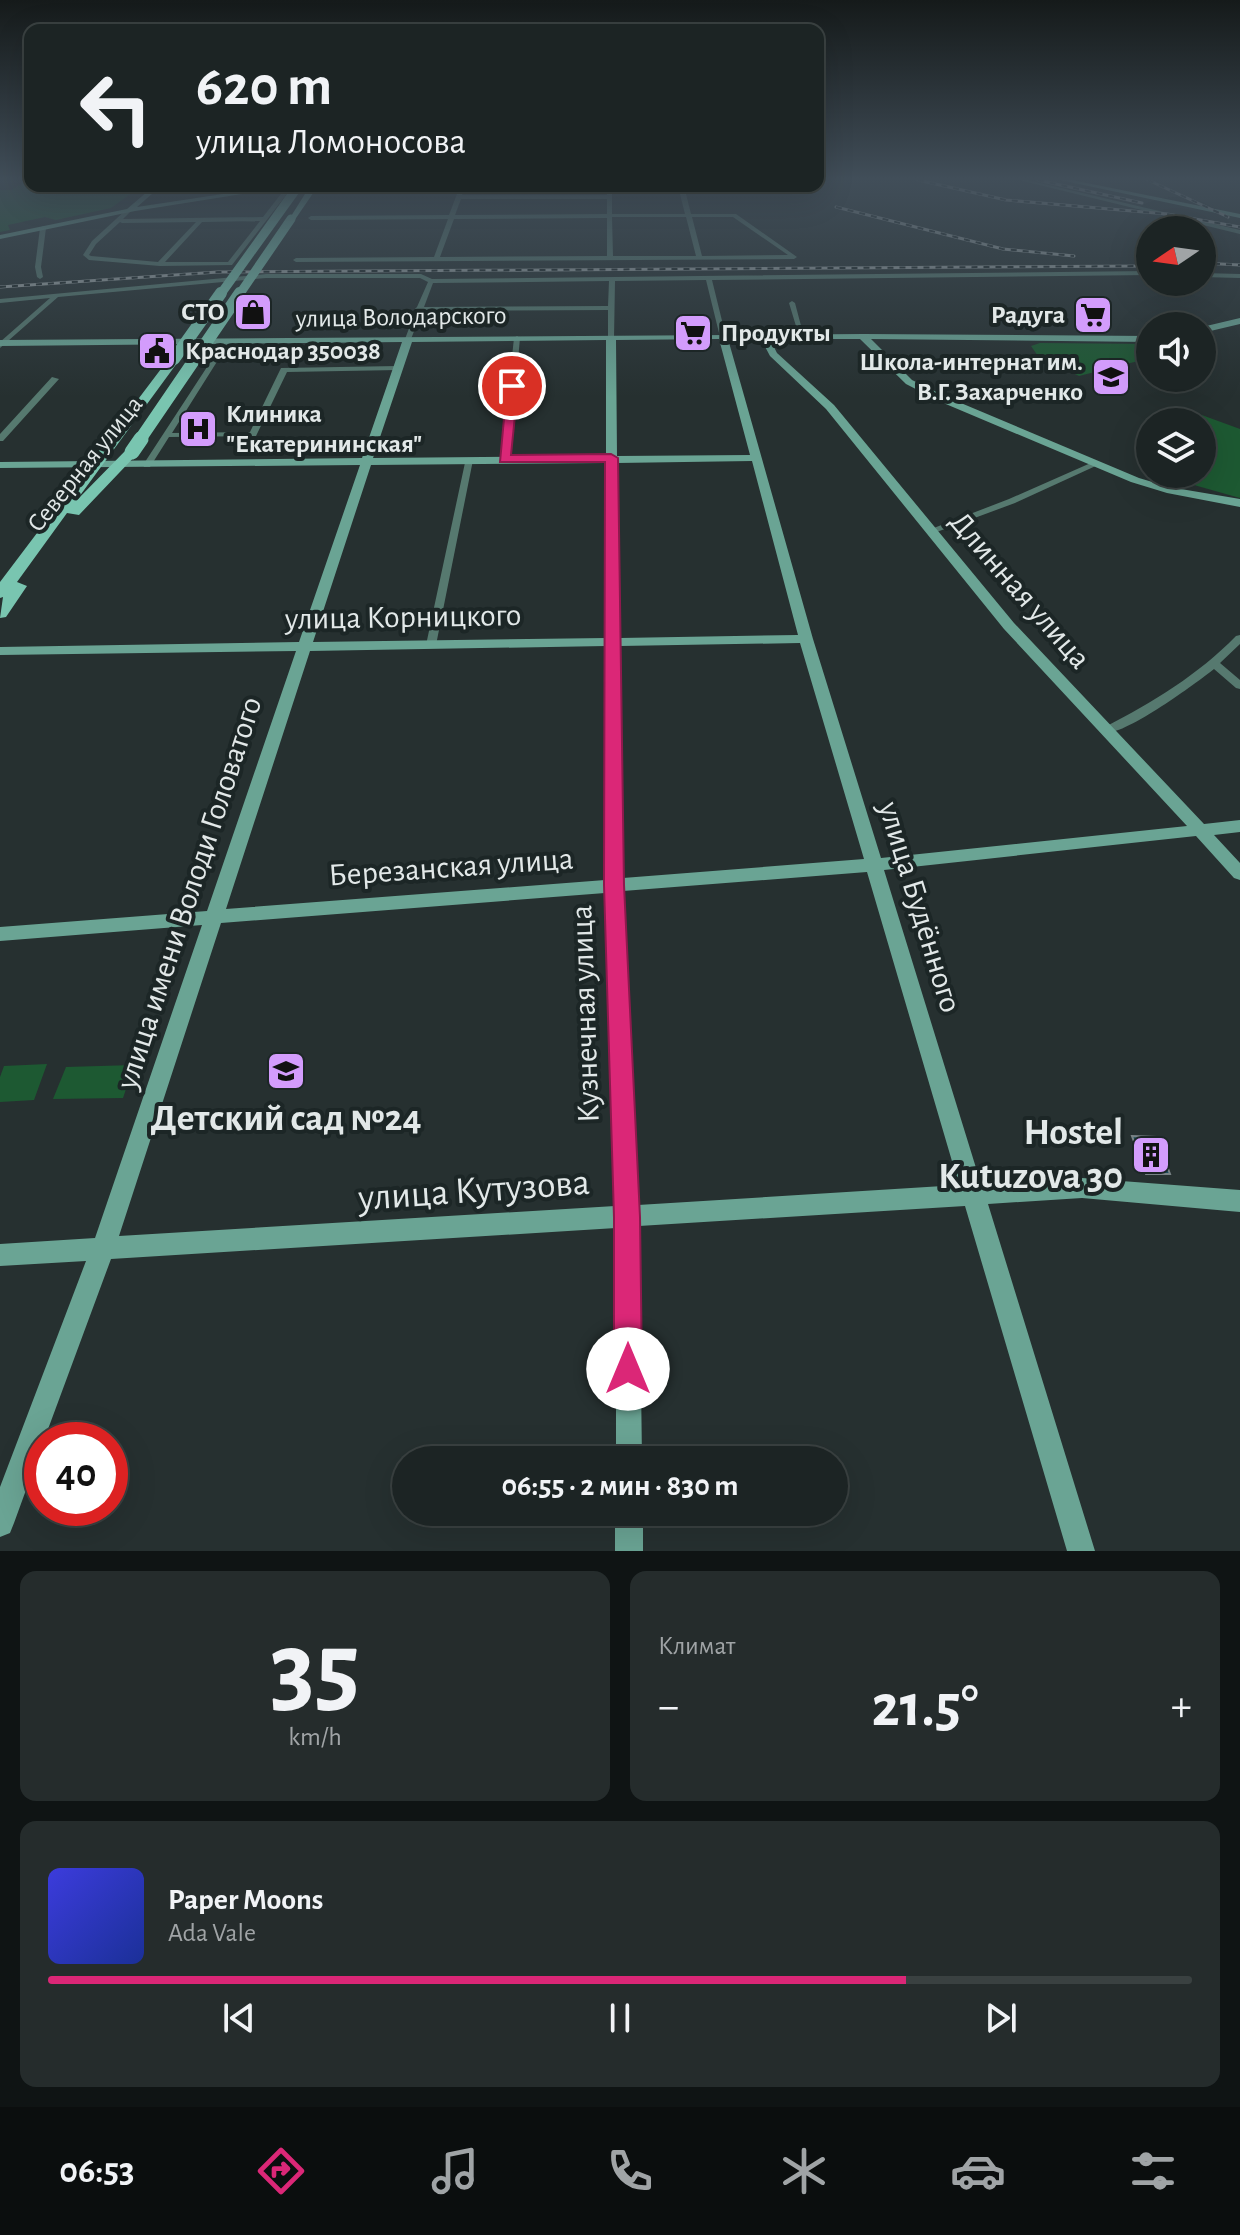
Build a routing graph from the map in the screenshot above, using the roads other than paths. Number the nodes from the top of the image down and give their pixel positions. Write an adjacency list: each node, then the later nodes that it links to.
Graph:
1 (40, 252): 19 (street)
2 (87, 252): 15 (street)
3 (171, 252): 15 (street)
4 (239, 252): 15 (street)
5 (249, 252): 52 (main road, Северная улица, bridge)
6 (254, 252): 53 (main road, Северная улица, bridge)
7 (439, 252): 13 (street)
8 (610, 252): 11 (street)
9 (698, 252): 12 (street)
10 (787, 252): 12 (street)
11 (610, 257): 12 (street); 13 (street)
12 (699, 257)
13 (436, 259): 14 (street)
14 (296, 260)
15 (160, 264)
16 (1136, 273): 21 (street)
17 (1216, 275): 18 (street)
18 (1240, 276)
19 (40, 277)
20 (612, 278): 21 (street); 22 (street); 26 (street, Кузнечная улица)
21 (709, 278): 32 (street, улица Будённого)
22 (431, 281): 23 (street); 27 (street, улица имени Володи Головатого)
23 (57, 295): 24 (street); 39 (street)
24 (0, 301)
25 (792, 303): 30 (street)
26 (612, 308): 27 (street); 35 (street, Кузнечная улица)
27 (418, 309): 36 (street, улица имени Володи Головатого)
28 (1240, 321): 29 (street)
29 (1216, 327)
30 (802, 336): 31 (street, улица Володарского); 33 (street, улица Володарского)
31 (862, 336): 37 (street, улица Володарского); 49 (street)
32 (723, 337): 33 (street, улица Володарского); 35 (street, улица Володарского); 45 (street, улица Будённого)
33 (765, 337): 55 (street, Длинная улица)
34 (517, 338): 35 (street, улица Володарского); 36 (street, улица Володарского); 46 (street)
35 (611, 338): 44 (street, Кузнечная улица)
36 (408, 339): 38 (street, улица Володарского); 40 (street, улица имени Володи Головатого)
37 (1136, 339)
38 (227, 341): 39 (street, улица Володарского); 42 (street)
39 (1, 344)
40 (398, 368): 42 (street); 48 (street, улица имени Володи Головатого)
41 (55, 379): 43 (street)
42 (167, 435): 51 (street)
43 (0, 439)
44 (611, 458): 45 (street); 46 (street); 60 (street, Кузнечная улица)
45 (757, 458): 59 (street, улица Будённого)
46 (505, 459): 47 (street)
47 (469, 460): 48 (street); 61 (street)
48 (367, 461): 51 (street); 62 (street, улица имени Володи Головатого)
49 (1096, 464): 54 (street); 55 (street)
50 (0, 465): 52 (street)
51 (147, 465): 53 (street)
52 (98, 466): 53 (street); 56 (main road, Северная улица)
53 (121, 466): 57 (main road, Северная улица)
54 (1240, 503)
55 (931, 531): 66 (street, Длинная улица)
56 (0, 593)
57 (0, 613)
58 (1240, 638): 64 (street)
59 (806, 639): 60 (street, улица Корницкого); 69 (street, улица Будённого)
60 (613, 643): 61 (street, улица Корницкого); 71 (street, Кузнечная улица)
61 (431, 645): 62 (street, улица Корницкого)
62 (303, 646): 63 (street, улица Корницкого); 72 (street, улица имени Володи Головатого)
63 (0, 651)
64 (1215, 664): 65 (street); 66 (street)
65 (1240, 686)
66 (1109, 730): 68 (street, Длинная улица)
67 (1240, 826): 68 (street, Березанская улица)
68 (1200, 831): 69 (street, Березанская улица); 70 (street, Длинная улица)
69 (873, 865): 71 (street, Березанская улица); 74 (street, улица Будённого)
70 (1240, 874)
71 (614, 885): 72 (street, Березанская улица); 76 (street, Кузнечная улица)
72 (212, 916): 73 (street, Березанская улица); 77 (street, улица имени Володи Головатого)
73 (0, 934)
74 (974, 1194): 75 (street, улица Кутузова); 76 (street, улица Кутузова); 83 (street, улица Будённого)
75 (1240, 1201)
76 (627, 1217): 77 (street, улица Кутузова); 79 (street, Кузнечная улица)
77 (102, 1251): 78 (street, улица Кутузова); 80 (street, улица имени Володи Головатого)
78 (0, 1255)
79 (629, 1446)
80 (0, 1523)
81 (629, 1526): 82 (street)
82 (629, 1551)
83 (1081, 1551)

